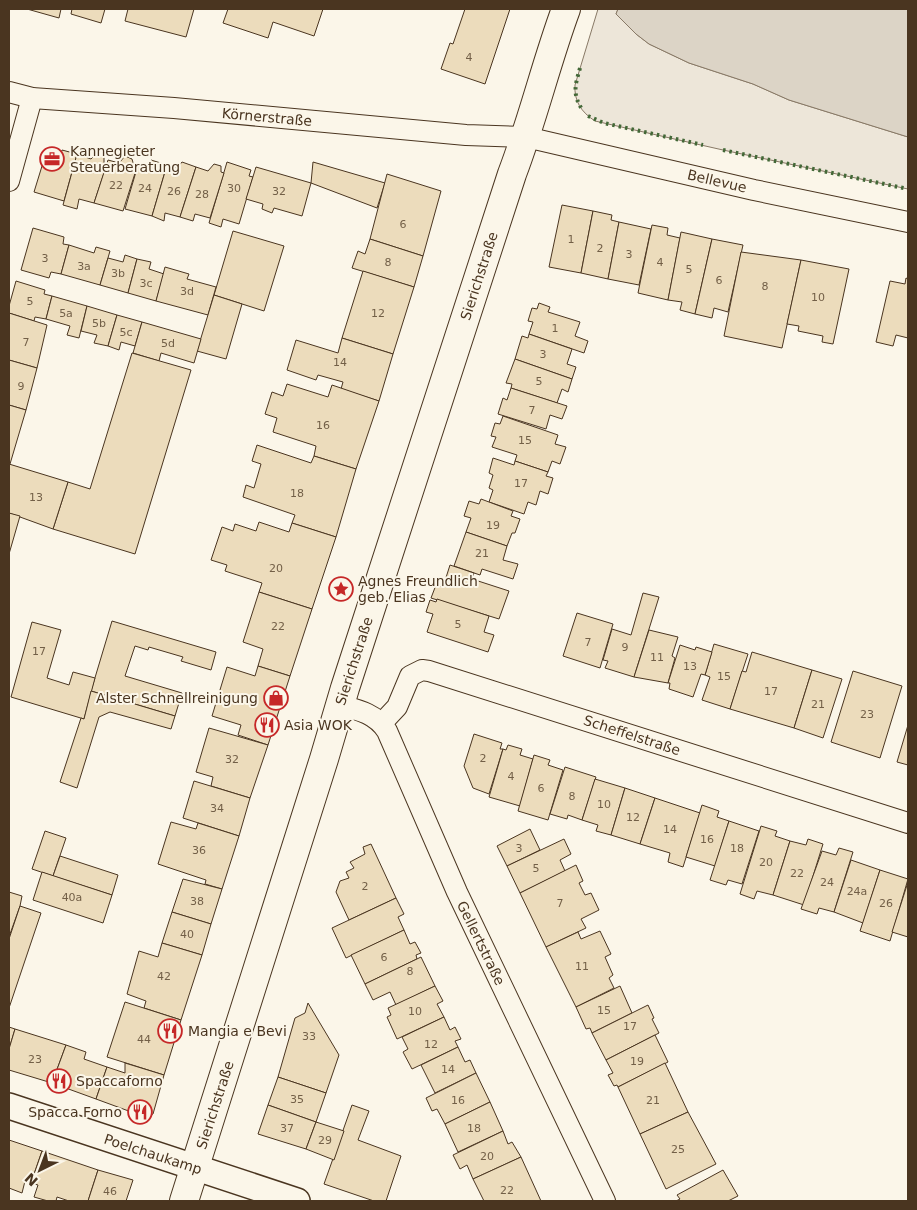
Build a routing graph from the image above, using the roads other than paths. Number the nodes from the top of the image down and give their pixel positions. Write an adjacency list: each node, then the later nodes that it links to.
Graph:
1 (566, 9): 4 (main road, Sierichstraße)
2 (9, 92): 3 (street, Körnerstraße)
3 (32, 98): 4 (street, Körnerstraße); 5 (street)
4 (526, 138): 6 (street, Bellevue); 7 (main road, Sierichstraße)
5 (9, 182)
6 (908, 222)
7 (340, 705): 8 (street); 11 (main road, Sierichstraße)
8 (382, 723): 9 (street, Scheffelstraße); 14 (street, Gellertstraße)
9 (908, 823)
10 (9, 1106): 11 (street, Poelchaukamp)
11 (195, 1167): 12 (main road, Sierichstraße); 13 (street, Poelchaukamp)
12 (184, 1201)
13 (297, 1201)
14 (605, 1201)

